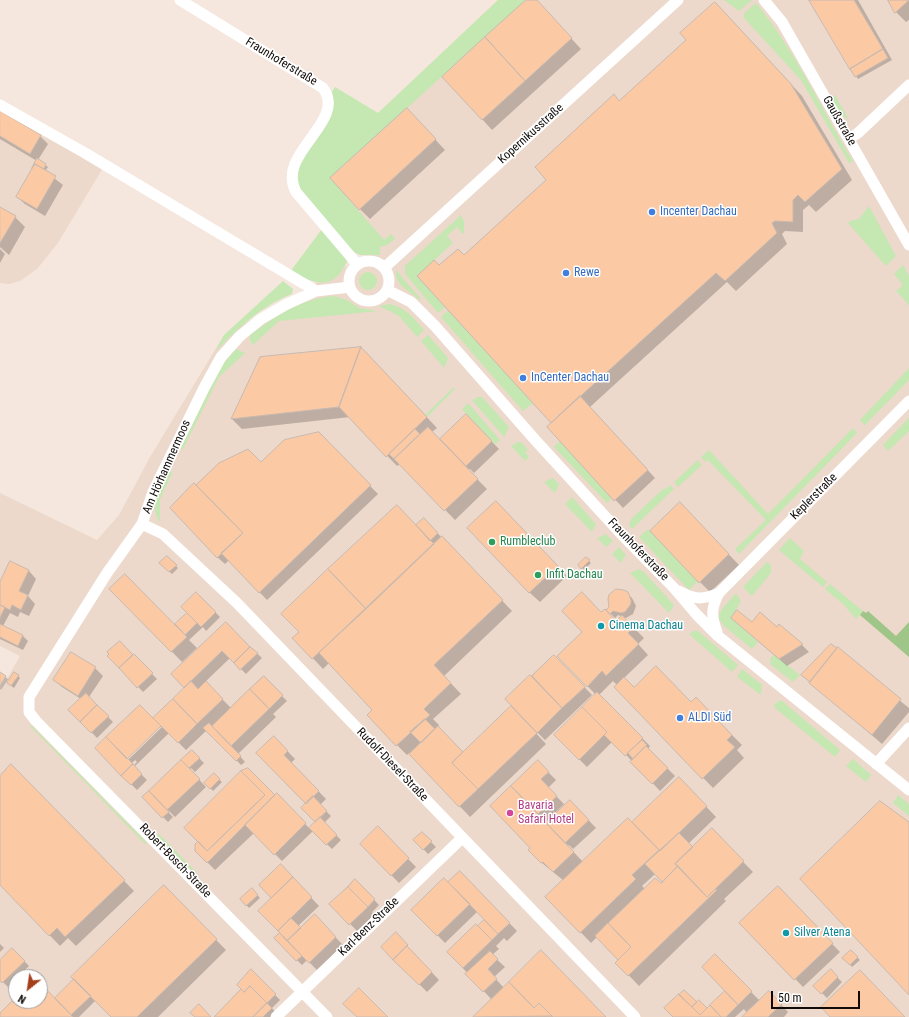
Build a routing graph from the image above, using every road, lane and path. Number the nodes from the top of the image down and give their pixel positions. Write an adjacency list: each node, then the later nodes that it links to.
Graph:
1 (180, 0): 8 (street, Fraunhoferstraße)
2 (678, 0): 9 (street, Kopernikusstraße)
3 (764, 0): 6 (street, Gaußstraße)
4 (909, 85): 6 (street)
5 (0, 105): 12 (street)
6 (849, 139): 7 (street, Gaußstraße)
7 (909, 245)
8 (357, 264): 9 (street); 10 (street)
9 (384, 268): 11 (street)
10 (350, 287): 11 (street); 12 (street, Am Hörhammermoos)
11 (387, 290): 15 (street, Fraunhoferstraße)
12 (316, 291): 14 (street, Am Hörhammermoos)
13 (909, 401): 16 (street, Keplerstraße)
14 (142, 524): 18 (street, Am Hörhammermoos); 22 (street, Rudolf-Diesel-Straße)
15 (674, 588): 16 (street, Keplerstraße); 17 (street, Fraunhoferstraße)
16 (719, 593): 17 (street, Keplerstraße)
17 (718, 636): 20 (street, Fraunhoferstraße)
18 (28, 702): 23 (street, Robert-Bosch-Straße)
19 (909, 728): 20 (street)
20 (876, 764): 21 (street, Fraunhoferstraße)
21 (909, 790)
22 (462, 838): 23 (street, Karl-Benz-Straße); 26 (street, Rudolf-Diesel-Straße)
23 (302, 992): 24 (street, Karl-Benz-Straße); 25 (street, Robert-Bosch-Straße)
24 (276, 1017)
25 (327, 1017)
26 (635, 1017)

